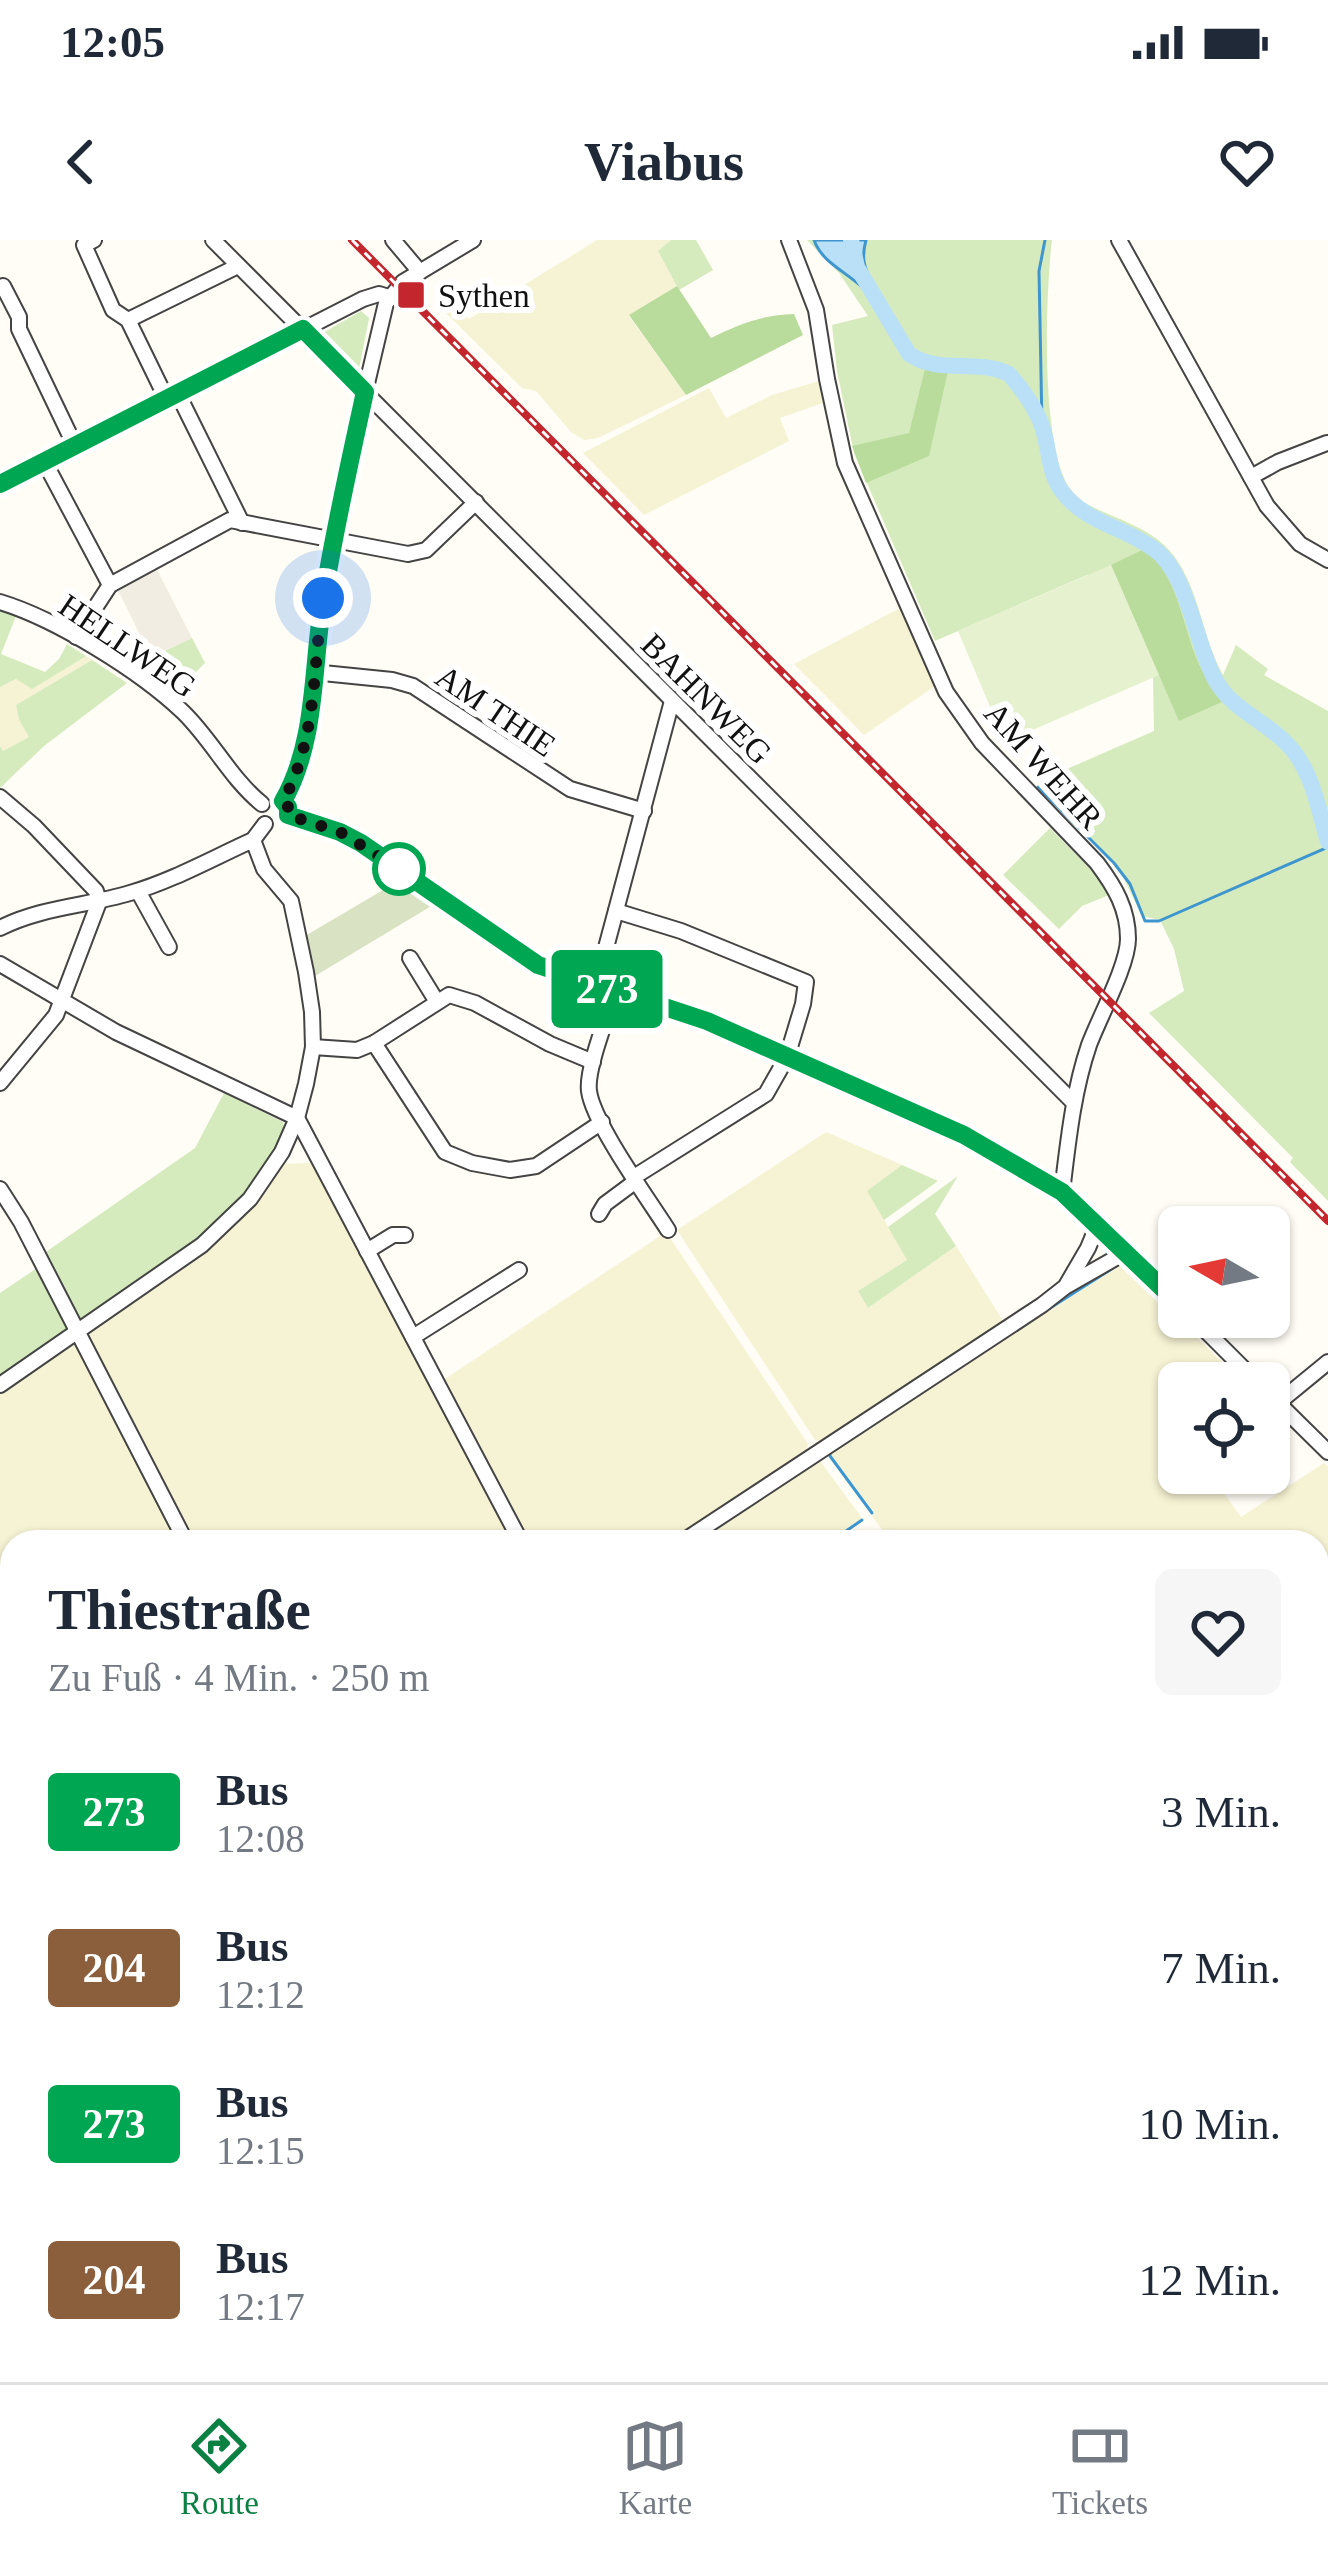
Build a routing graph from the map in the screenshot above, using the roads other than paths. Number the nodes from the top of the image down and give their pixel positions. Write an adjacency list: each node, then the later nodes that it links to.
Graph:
1 (213, 240): 7 (street, BAHNWEG)
2 (393, 240): 8 (street)
3 (473, 240): 8 (street)
4 (789, 240): 51 (street, AM WEHR)
5 (1119, 240): 18 (street)
6 (89, 242): 11 (street)
7 (238, 266): 11 (street); 12 (street, BAHNWEG)
8 (421, 272): 10 (street)
9 (3, 286): 16 (street)
10 (389, 297): 12 (street); 13 (street)
11 (128, 320): 14 (street)
12 (303, 329): 13 (street, BAHNWEG); 14 (street)
13 (365, 392): 20 (street, BAHNWEG); 22 (street)
14 (172, 397): 16 (street); 21 (street)
15 (1328, 443): 18 (street)
16 (75, 446): 17 (street)
17 (44, 460): 19 (street); 24 (street)
18 (1251, 477): 23 (street)
19 (1, 481)
20 (476, 502): 22 (street); 28 (street, BAHNWEG)
21 (242, 523): 22 (street); 24 (street)
22 (334, 542): 27 (street)
23 (1328, 560)
24 (110, 585): 26 (street)
25 (0, 602): 26 (street, HELLWEG)
26 (76, 637): 30 (street, HELLWEG)
27 (313, 672): 31 (street); 32 (street, AM THIE)
28 (672, 701): 32 (street); 51 (street, BAHNWEG)
29 (0, 797): 36 (street)
30 (262, 804): 31 (street); 33 (street)
31 (286, 808): 33 (street); 42 (street)
32 (644, 811): 37 (street)
33 (265, 824): 34 (street)
34 (254, 840): 35 (street); 47 (street)
35 (138, 891): 36 (street); 39 (street)
36 (98, 902): 38 (street); 44 (street)
37 (616, 910): 42 (street); 48 (street)
38 (0, 928)
39 (169, 947)
40 (410, 958): 45 (street)
41 (0, 964): 44 (street)
42 (596, 985): 43 (street)
43 (615, 992): 48 (street); 49 (street)
44 (61, 1001): 50 (street); 52 (street)
45 (437, 1002): 46 (street); 49 (street)
46 (374, 1043): 47 (street); 53 (street)
47 (313, 1047): 52 (street)
48 (787, 1057): 54 (street); 56 (street)
49 (593, 1061): 53 (street)
50 (0, 1083)
51 (1074, 1103): 56 (street, AM WEHR)
52 (297, 1118): 61 (street); 66 (street)
53 (602, 1123): 54 (street)
54 (635, 1179): 57 (street); 59 (street)
55 (0, 1190): 66 (street)
56 (1062, 1192): 58 (street)
57 (599, 1214)
58 (1098, 1224): 62 (street); 65 (street)
59 (668, 1230)
60 (405, 1235): 61 (street)
61 (367, 1251): 67 (street)
62 (1126, 1252): 64 (street); 65 (street)
63 (519, 1270): 67 (street)
64 (1158, 1283)
65 (1065, 1287): 77 (street)
66 (77, 1332): 71 (street); 75 (street)
67 (413, 1337): 76 (street)
68 (1213, 1338): 69 (street)
69 (1237, 1362)
70 (1328, 1362): 72 (street)
71 (0, 1385)
72 (1290, 1388)
73 (1290, 1415): 74 (street)
74 (1328, 1453)
75 (180, 1530)
76 (515, 1530)
77 (700, 1530)

